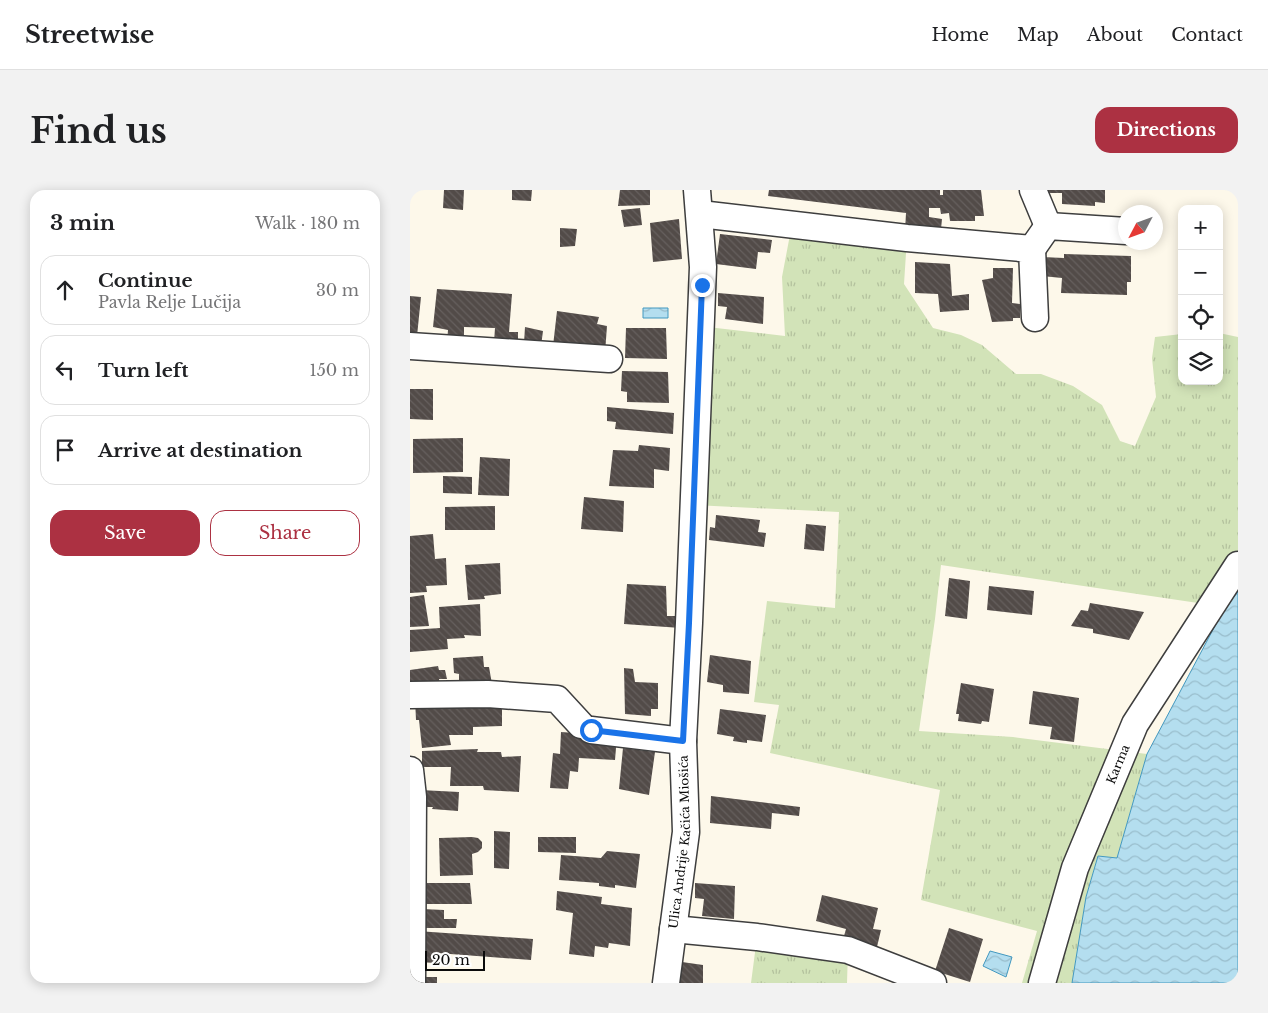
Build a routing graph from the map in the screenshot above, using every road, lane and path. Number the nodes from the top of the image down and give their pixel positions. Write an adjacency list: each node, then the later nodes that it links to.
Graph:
1 (1032, 190): 3 (street)
2 (698, 202): 5 (street); 11 (street, Ulica Andrije Kačića Miošića)
3 (1048, 226): 4 (street); 5 (street)
4 (1118, 230)
5 (1032, 249): 6 (street)
6 (1035, 318)
7 (410, 346): 8 (street)
8 (609, 359)
9 (1238, 565): 17 (street, Karma)
10 (410, 695): 11 (street)
11 (683, 741): 13 (street, Ulica Andrije Kačića Miošića)
12 (410, 770): 14 (street)
13 (673, 930): 15 (street, Ulica Andrije Kačića Miošića); 16 (street)
14 (412, 983)
15 (666, 983)
16 (933, 983)
17 (1042, 983)

